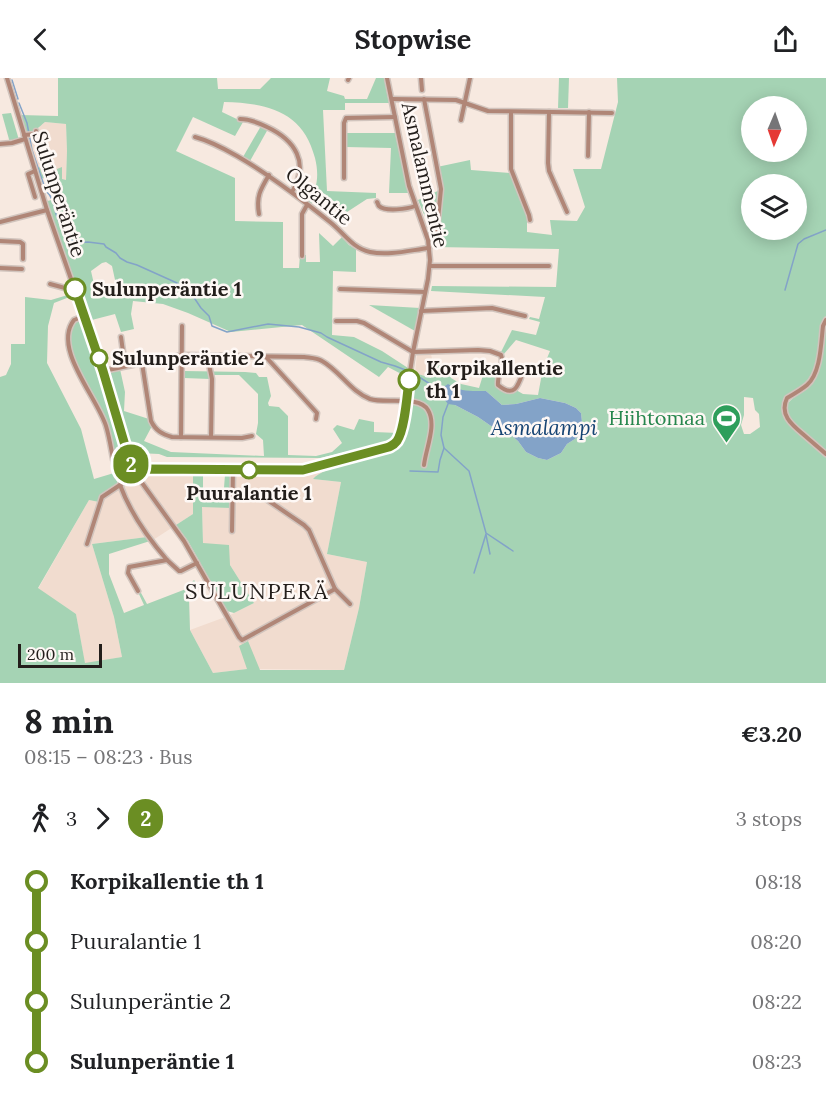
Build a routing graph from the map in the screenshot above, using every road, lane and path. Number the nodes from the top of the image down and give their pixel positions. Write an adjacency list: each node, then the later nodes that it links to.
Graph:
1 (7, 78): 16 (street, Sulunperäntie)
2 (387, 78): 6 (street, Asmalammentie)
3 (421, 78): 5 (street)
4 (470, 78): 8 (street)
5 (422, 90)
6 (392, 99): 7 (street); 13 (street, Asmalammentie)
7 (423, 99): 8 (street); 33 (street)
8 (465, 102): 9 (street); 15 (street)
9 (511, 112): 10 (street); 31 (street)
10 (549, 112): 11 (street); 29 (street)
11 (589, 112): 12 (street); 19 (street)
12 (612, 113)
13 (395, 117): 22 (street); 27 (street, Asmalammentie)
14 (240, 119): 23 (street)
15 (461, 120)
16 (29, 135): 18 (street); 20 (street, Sulunperäntie)
17 (195, 137): 21 (street, Olgantie)
18 (0, 144)
19 (588, 156)
20 (35, 171): 24 (street); 28 (street, Sulunperäntie)
21 (269, 175): 23 (street, Olgantie); 30 (street)
22 (344, 178)
23 (292, 192): 26 (street, Olgantie)
24 (35, 197)
25 (377, 202): 27 (street)
26 (307, 204): 35 (street, Olgantie); 36 (street)
27 (415, 206): 35 (street, Asmalammentie)
28 (47, 210): 32 (street); 43 (street, Sulunperäntie)
29 (567, 212)
30 (259, 214)
31 (530, 220)
32 (0, 222)
33 (436, 239)
34 (0, 241): 37 (street)
35 (429, 248): 38 (street, Asmalammentie)
36 (303, 256)
37 (23, 259)
38 (430, 266): 39 (street); 45 (street, Asmalammentie)
39 (549, 266)
40 (0, 268): 41 (street)
41 (22, 269)
42 (50, 284): 43 (street)
43 (74, 285): 47 (street, Sulunperäntie)
44 (340, 289): 45 (street)
45 (425, 292): 46 (street, Asmalammentie)
46 (422, 311): 48 (street); 53 (street, Asmalammentie)
47 (84, 316): 60 (street, Sulunperäntie); 70 (street)
48 (525, 316)
49 (826, 320): 66 (street)
50 (336, 321): 53 (street)
51 (182, 326): 54 (street)
52 (121, 337): 58 (street)
53 (413, 352): 59 (street); 61 (street, Asmalammentie)
54 (182, 355): 55 (street); 57 (street); 64 (street)
55 (207, 355): 56 (street); 65 (street)
56 (266, 356): 61 (street); 62 (street)
57 (142, 363): 58 (street); 64 (street)
58 (125, 366): 60 (street)
59 (524, 369)
60 (103, 371): 69 (street, Sulunperäntie)
61 (406, 401): 67 (street); 68 (street, Asmalammentie)
62 (316, 419)
63 (252, 436): 65 (street)
64 (181, 437): 65 (street)
65 (211, 437)
66 (826, 454)
67 (424, 465)
68 (233, 470): 69 (street, Asmalammentie); 72 (street)
69 (136, 474): 71 (street); 76 (street, Sulunperäntie)
70 (117, 476)
71 (120, 485): 74 (street); 75 (street)
72 (233, 491): 73 (street); 77 (street)
73 (232, 531)
74 (87, 544)
75 (167, 560): 76 (street); 78 (street)
76 (197, 563): 77 (street, Sulunperäntie)
77 (334, 589): 79 (street)
78 (138, 591)
79 (350, 604)

